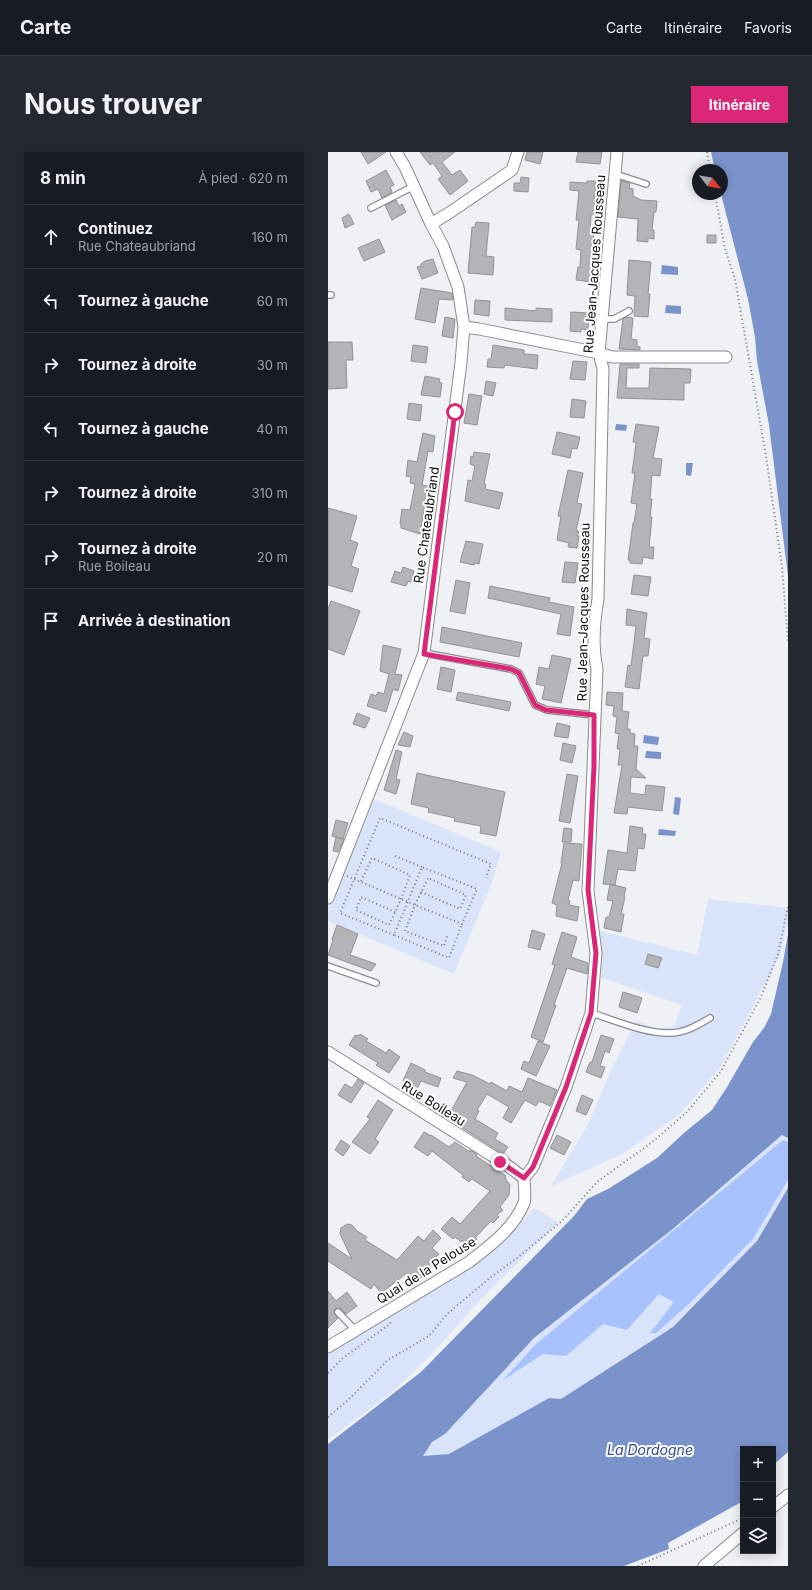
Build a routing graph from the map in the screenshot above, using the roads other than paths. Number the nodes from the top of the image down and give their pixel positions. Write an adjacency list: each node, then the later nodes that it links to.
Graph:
1 (396, 152): 6 (street, Rue Chateaubriand)
2 (518, 152): 8 (street)
3 (617, 152): 4 (street, Rue Jean-Jacques Rousseau)
4 (615, 174): 5 (lane); 10 (street, Rue Jean-Jacques Rousseau)
5 (646, 184)
6 (414, 186): 7 (lane); 8 (street, Rue Chateaubriand)
7 (371, 208)
8 (431, 224): 11 (street, Rue Chateaubriand)
9 (629, 310): 10 (lane)
10 (602, 319): 12 (street, Rue Jean-Jacques Rousseau)
11 (464, 327): 12 (street); 14 (street, Rue Chateaubriand)
12 (599, 353): 13 (street); 15 (street, Rue Jean-Jacques Rousseau)
13 (726, 357)
14 (424, 654): 15 (lane); 16 (street, Rue Chateaubriand)
15 (594, 715): 19 (street, Rue Jean-Jacques Rousseau)
16 (328, 898)
17 (328, 966): 18 (lane)
18 (376, 983)
19 (591, 1013): 20 (lane); 22 (street, Rue Jean-Jacques Rousseau)
20 (710, 1018)
21 (328, 1052): 22 (street, Rue Boileau)
22 (524, 1178): 24 (street, Quai de la Pelouse)
23 (338, 1312): 24 (lane)
24 (355, 1330): 25 (street, Quai de la Pelouse)
25 (328, 1347)
26 (788, 1495): 27 (street)
27 (776, 1505)
28 (740, 1536): 29 (street)
29 (704, 1566)

